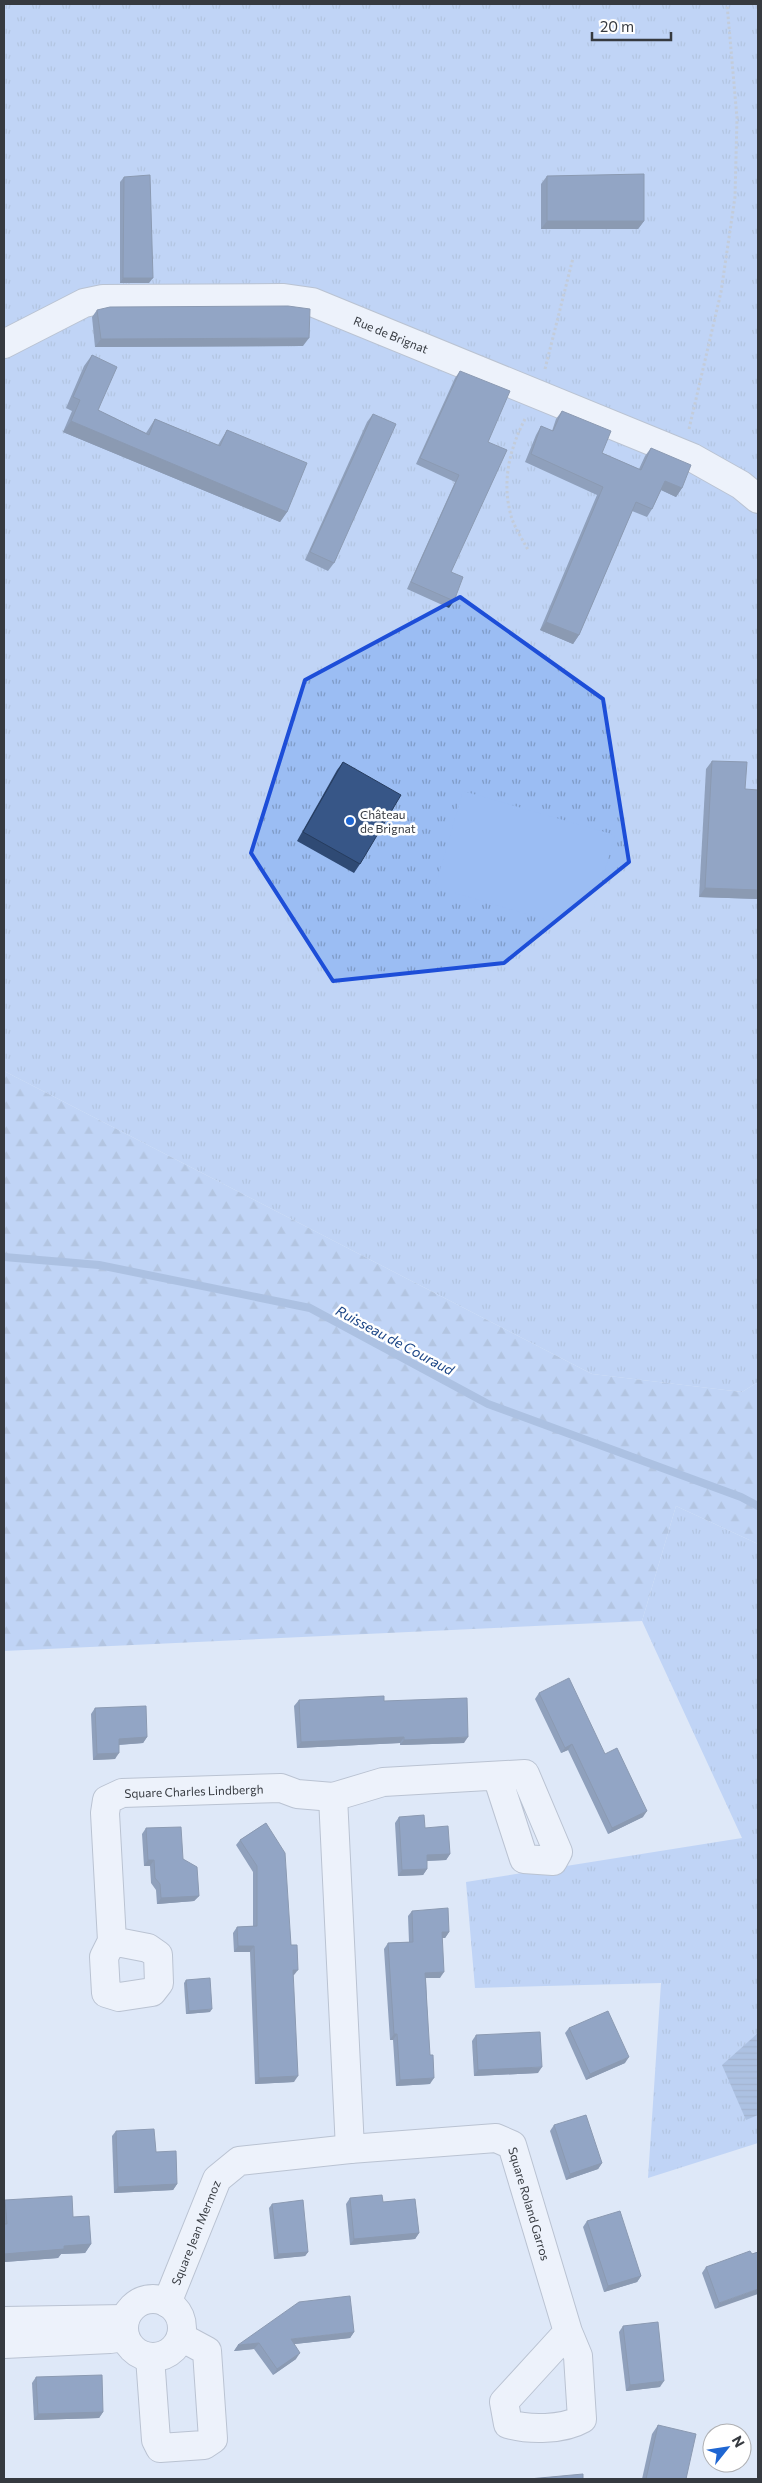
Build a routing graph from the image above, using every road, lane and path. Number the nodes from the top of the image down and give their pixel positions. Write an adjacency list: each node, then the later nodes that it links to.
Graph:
1 (727, 4): 3 (path)
2 (4, 344): 3 (street, Rue de Brignat)
3 (682, 454): 4 (street, Rue de Brignat)
4 (758, 499)
5 (496, 1776): 6 (street, Square Charles Lindbergh)
6 (333, 1797): 7 (street, Square Charles Lindbergh); 8 (street)
7 (112, 1941)
8 (350, 2148): 9 (street, Square Jean Mermoz); 12 (street, Square Roland Garros)
9 (167, 2303): 11 (street); 13 (street)
10 (4, 2322): 11 (street)
11 (125, 2328): 14 (street); 15 (street)
12 (568, 2332)
13 (181, 2338): 15 (street); 15 (street)
14 (4, 2344)
15 (150, 2357)

